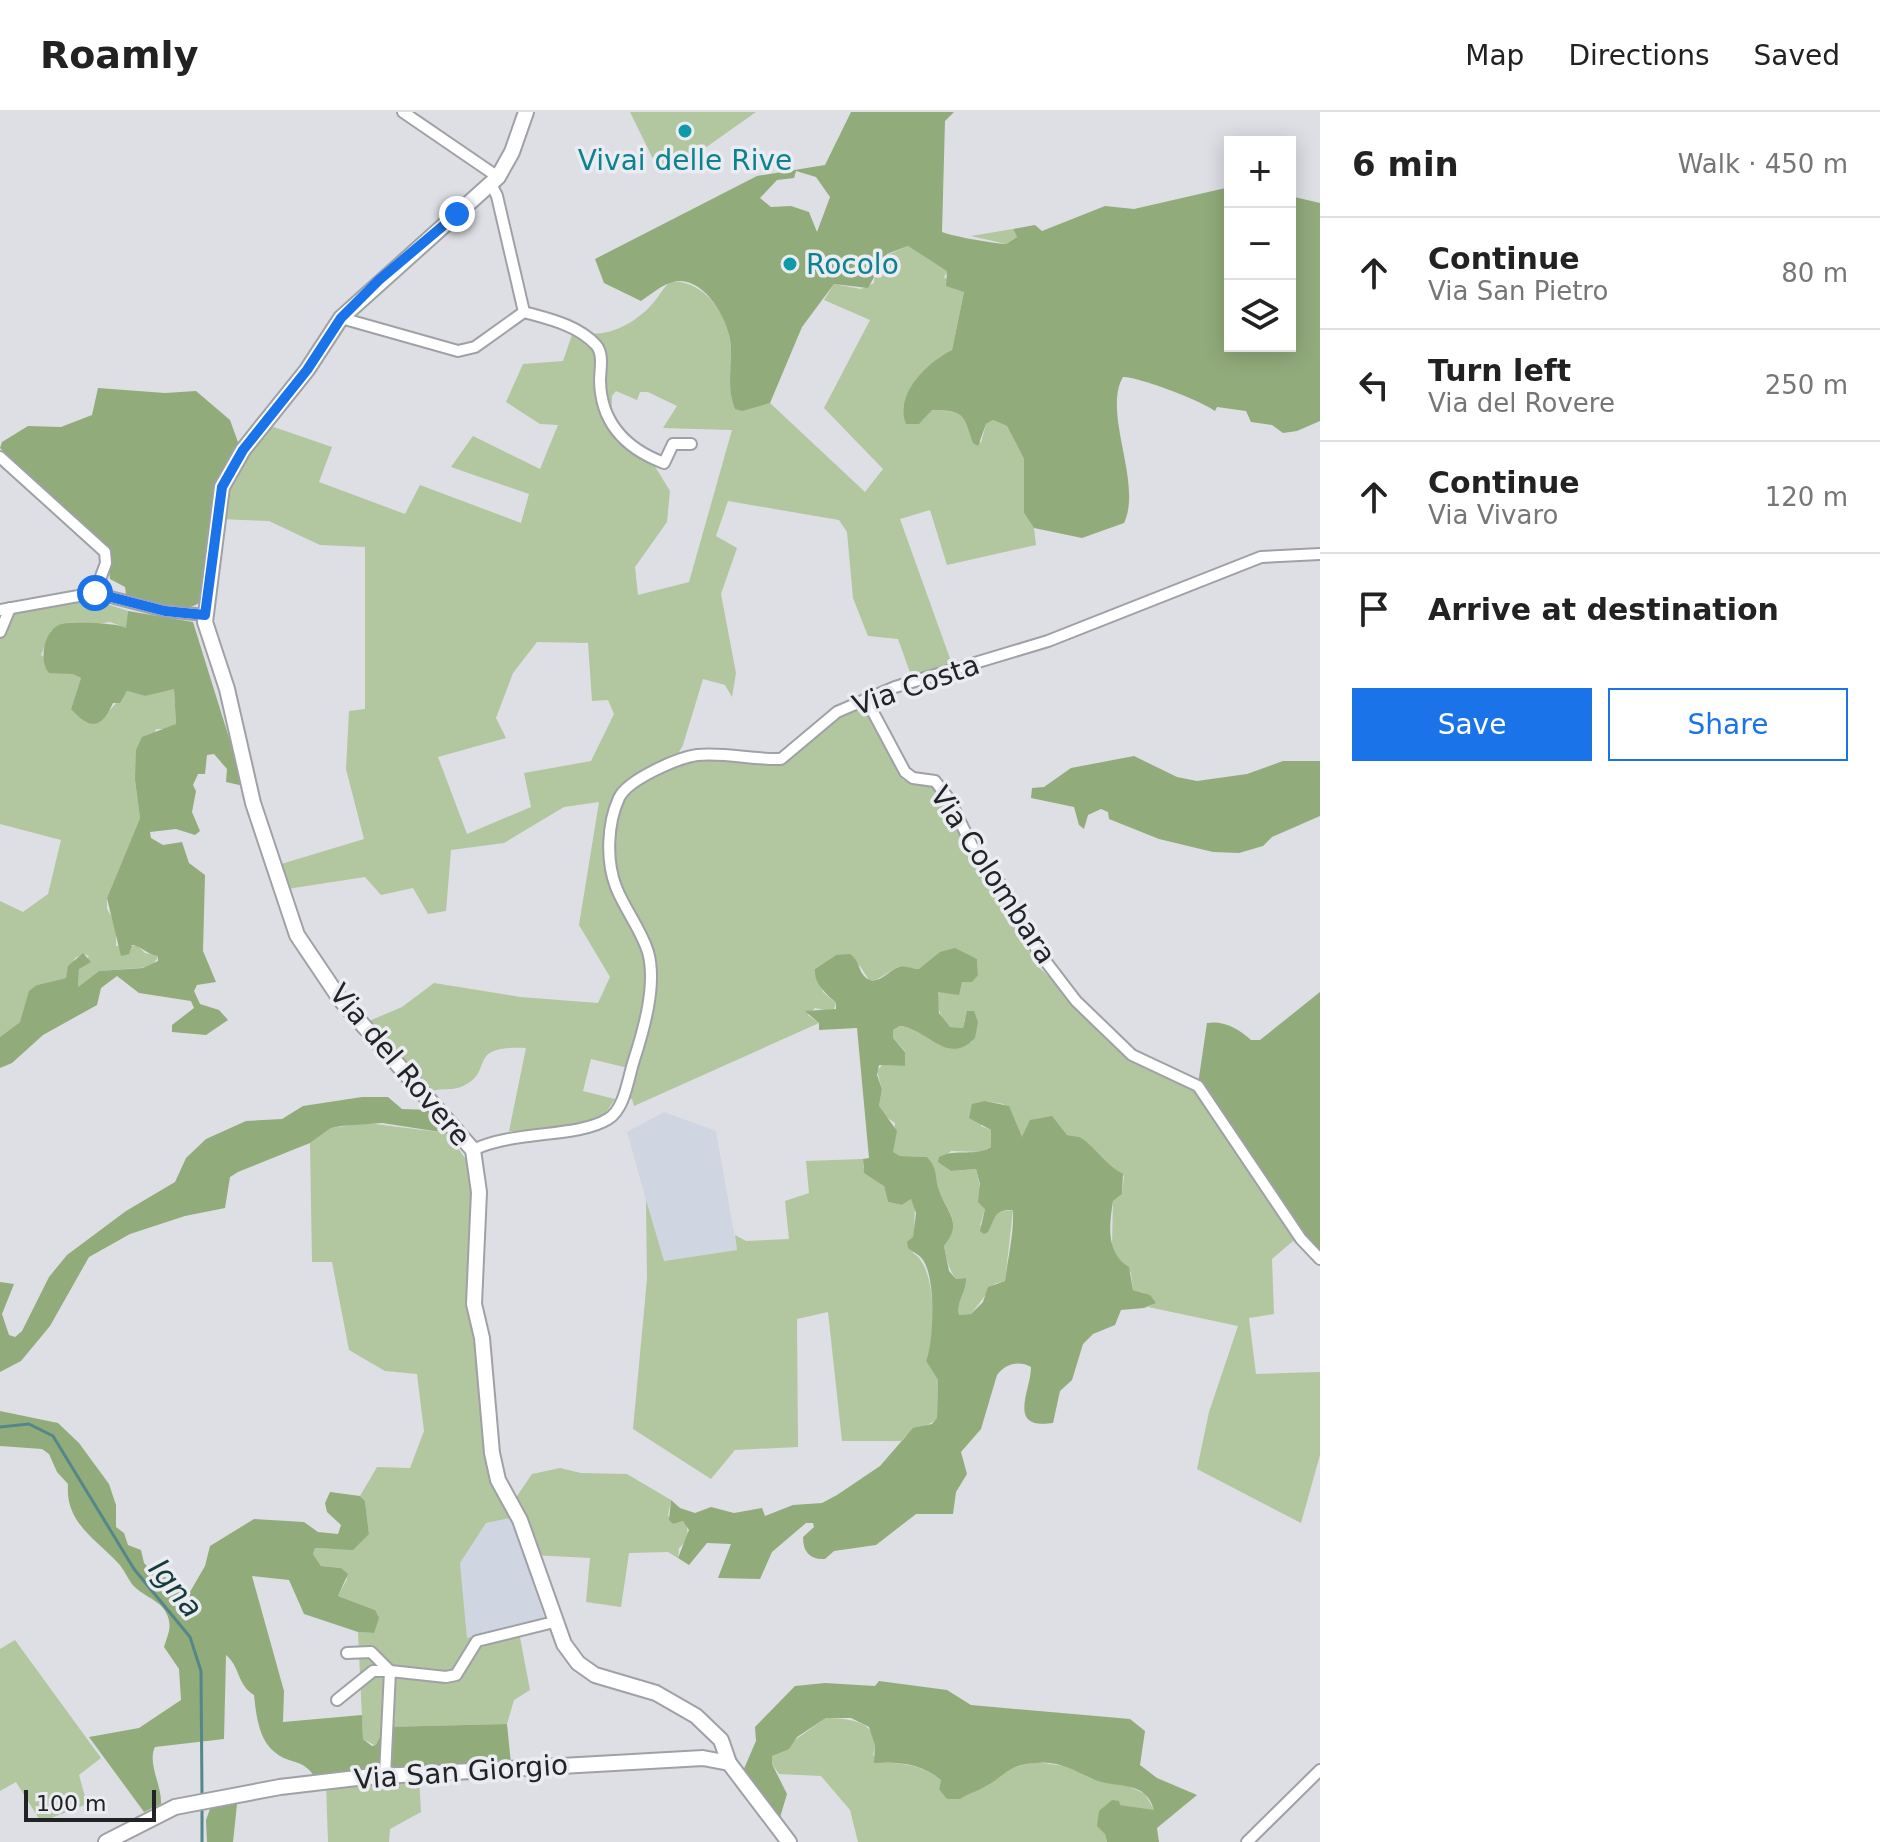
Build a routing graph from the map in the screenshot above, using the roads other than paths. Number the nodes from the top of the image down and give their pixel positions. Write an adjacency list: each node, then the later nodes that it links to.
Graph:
1 (403, 112): 3 (street)
2 (526, 112): 3 (street)
3 (494, 180): 4 (street); 5 (street, Via del Rovere)
4 (524, 312): 5 (street); 6 (street)
5 (341, 318): 11 (street, Via del Rovere)
6 (691, 444)
7 (0, 457): 9 (street)
8 (1320, 554): 13 (street, Via Costa)
9 (95, 593): 10 (street); 11 (street)
10 (5, 609): 12 (street)
11 (205, 615): 14 (street, Via del Rovere)
12 (0, 632)
13 (866, 699): 14 (street, Via Costa); 15 (street, Via Colombara)
14 (473, 1150): 16 (street, Via del Rovere)
15 (1320, 1259)
16 (554, 1622): 18 (street); 20 (street, Via del Rovere)
17 (347, 1653): 18 (street)
18 (390, 1671): 19 (street); 22 (street)
19 (337, 1700)
20 (729, 1763): 22 (street, Via San Giorgio); 24 (street, Via del Rovere)
21 (1320, 1770): 25 (street)
22 (385, 1775): 23 (street, Via San Giorgio)
23 (106, 1842)
24 (789, 1842)
25 (1247, 1842)

